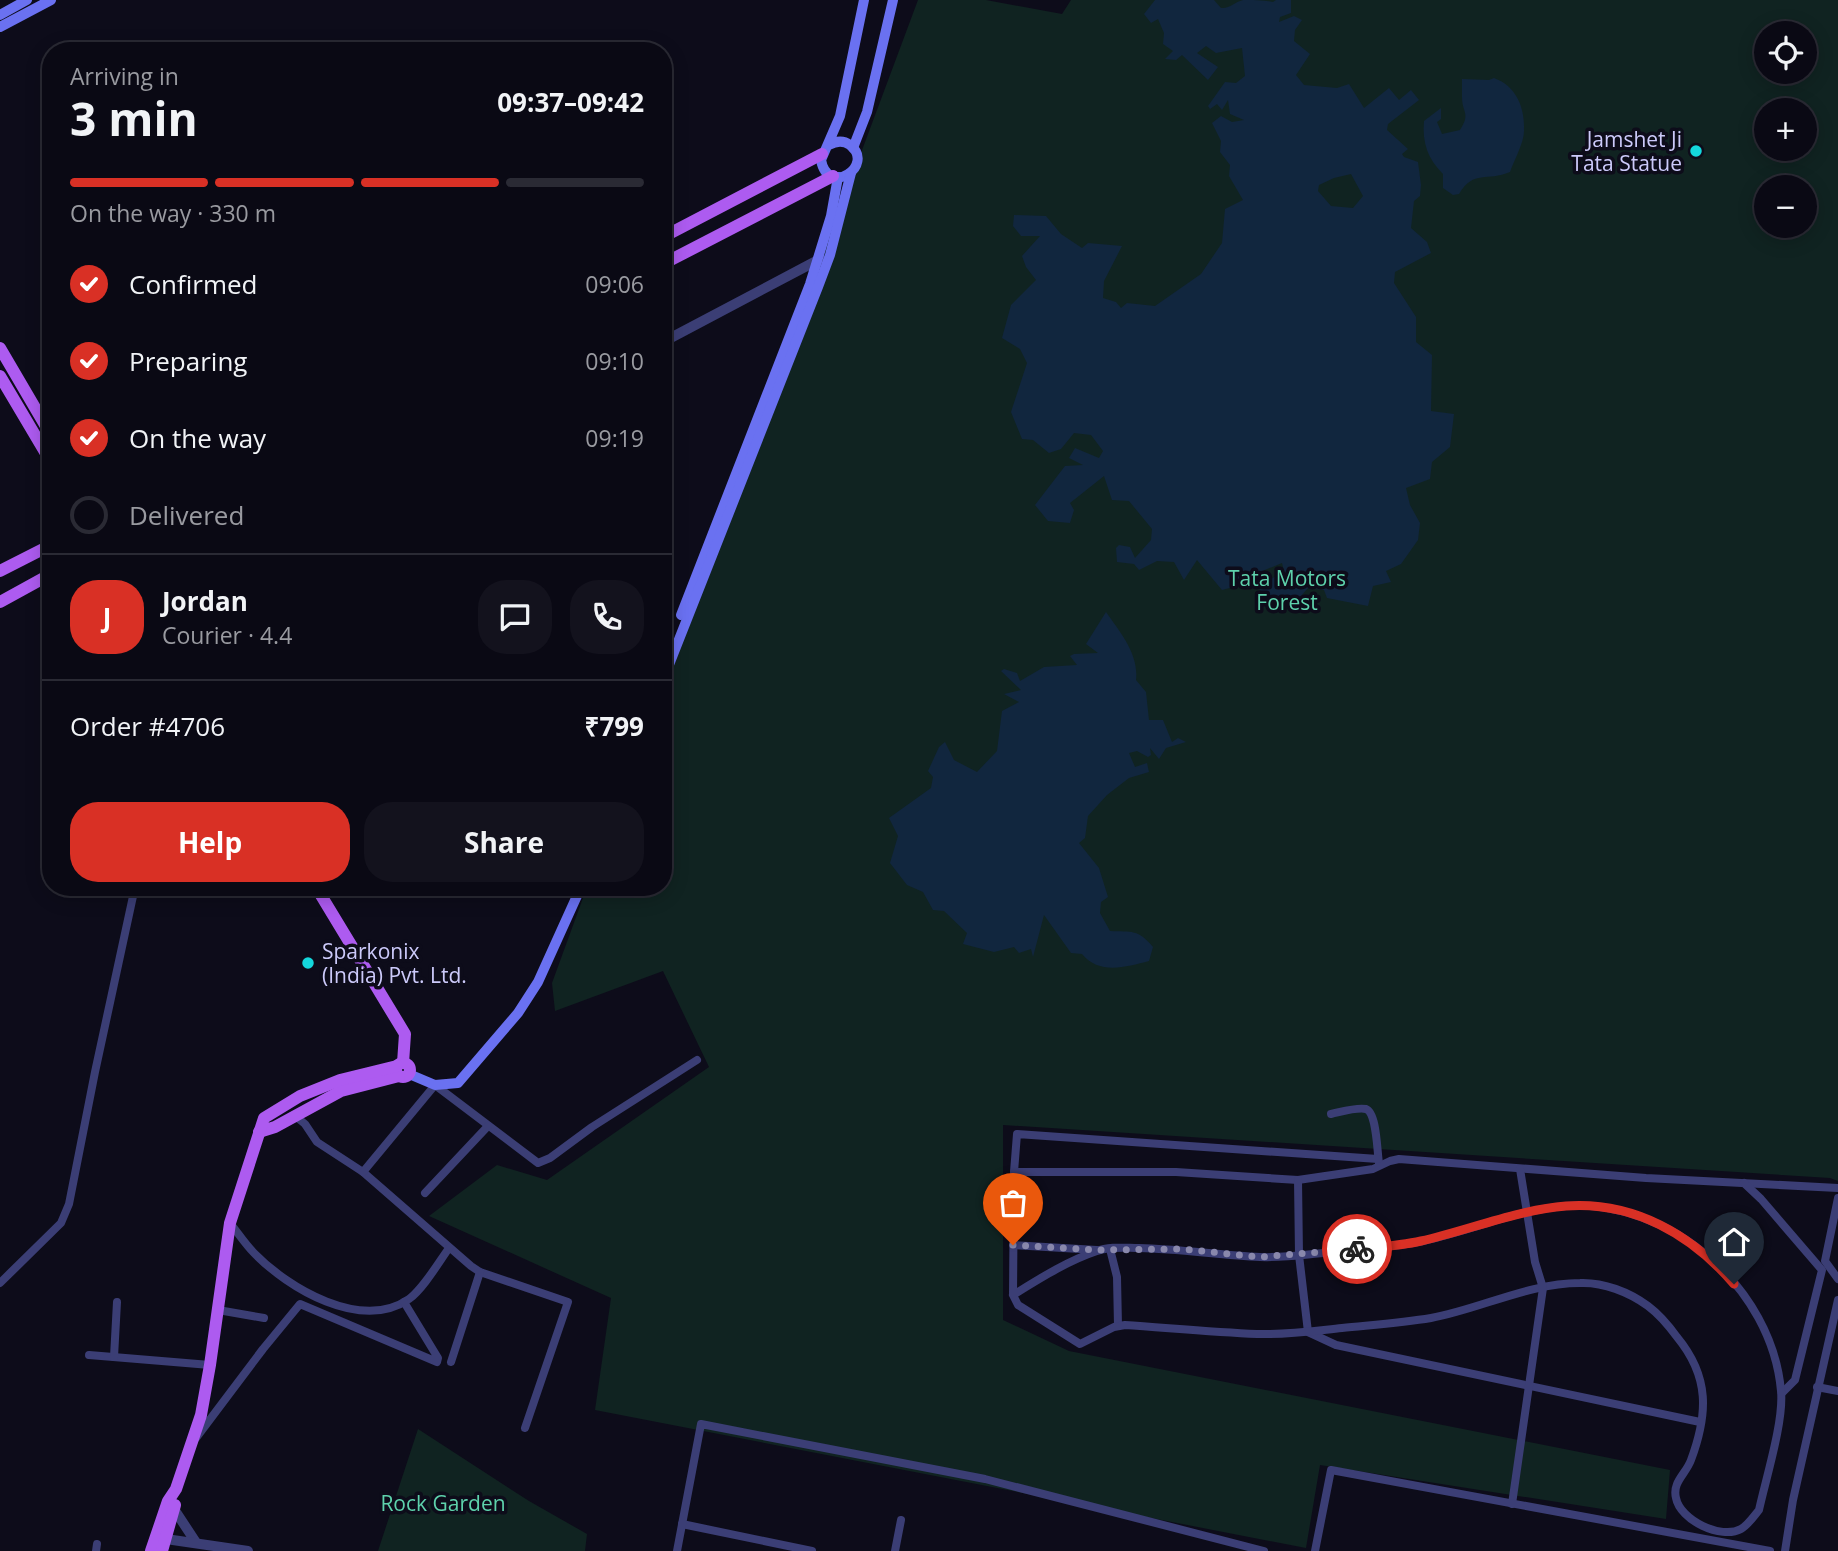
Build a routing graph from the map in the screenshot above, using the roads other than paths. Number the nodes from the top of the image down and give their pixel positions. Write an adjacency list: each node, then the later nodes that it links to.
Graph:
1 (27, 0): 5 (main road)
2 (51, 0): 6 (main road)
3 (864, 0): 8 (main road)
4 (893, 0): 7 (main road)
5 (0, 15)
6 (0, 27)
7 (853, 148): 8 (main road); 9 (main road)
8 (825, 149): 10 (main road); 11 (main road)
9 (851, 173): 10 (main road); 12 (main road)
10 (835, 177): 12 (main road); 13 (main road)
11 (672, 232)
12 (824, 257): 14 (street); 25 (main road)
13 (672, 259)
14 (672, 337)
15 (0, 348): 17 (main road)
16 (0, 376): 18 (main road)
17 (23, 385): 18 (street); 19 (main road)
18 (5, 396): 20 (main road)
19 (42, 419)
20 (42, 449)
21 (42, 550): 22 (main road)
22 (0, 571)
23 (42, 579): 24 (main road)
24 (0, 602)
25 (686, 612): 26 (main road); 27 (main road)
26 (672, 641)
27 (672, 653)
28 (133, 896): 58 (street)
29 (321, 896): 33 (main road)
30 (569, 896): 35 (main road)
31 (577, 896): 35 (main road)
32 (697, 1060): 38 (street)
33 (402, 1070): 34 (main road); 37 (main road); 39 (main road)
34 (435, 1085): 35 (main road); 38 (street); 42 (street)
35 (451, 1085)
36 (1331, 1114): 40 (street)
37 (294, 1115): 39 (main road); 42 (street)
38 (488, 1126): 47 (street)
39 (259, 1132): 50 (main road)
40 (1379, 1163): 41 (street); 43 (street); 44 (street)
41 (1520, 1168): 45 (street); 49 (street)
42 (363, 1172): 52 (street)
43 (1014, 1172): 44 (street); 51 (street)
44 (1298, 1180): 55 (street)
45 (1744, 1183): 46 (street); 75 (street)
46 (1838, 1188)
47 (425, 1193)
48 (1838, 1198): 57 (street)
49 (1526, 1213): 55 (street); 59 (street); 75 (street)
50 (230, 1223): 63 (street); 64 (main road)
51 (1013, 1245): 54 (street); 60 (street)
52 (449, 1248): 56 (street); 63 (street)
53 (1110, 1249): 54 (street); 55 (street); 66 (street)
54 (1099, 1250): 60 (street)
55 (1299, 1255): 67 (street)
56 (480, 1272): 70 (street); 77 (street)
57 (1838, 1279)
58 (0, 1283)
59 (1543, 1288): 67 (street); 72 (street); 76 (street)
60 (1013, 1295): 66 (street)
61 (1838, 1300): 73 (street)
62 (117, 1302): 69 (street)
63 (404, 1302): 78 (street)
64 (218, 1310): 65 (street); 71 (main road)
65 (264, 1318)
66 (1118, 1326): 67 (street)
67 (1308, 1332): 72 (street)
68 (89, 1355): 69 (street)
69 (114, 1357): 71 (street)
70 (451, 1362)
71 (210, 1365): 78 (main road)
72 (1529, 1385): 76 (street); 79 (street)
73 (1817, 1387): 74 (street); 93 (street)
74 (1838, 1391)
75 (1782, 1393): 76 (street)
76 (1700, 1422)
77 (524, 1428)
78 (190, 1446): 80 (main road)
79 (1511, 1504): 91 (street); 92 (street)
80 (170, 1508): 83 (street); 84 (main road)
81 (901, 1520): 89 (street)
82 (682, 1524): 87 (street); 88 (street); 90 (street)
83 (195, 1541): 84 (street); 86 (street)
84 (161, 1542): 85 (main road)
85 (151, 1551)
86 (248, 1551)
87 (677, 1551)
88 (813, 1551)
89 (895, 1551)
90 (1264, 1551)
91 (1315, 1551)
92 (1770, 1551)
93 (1785, 1551)

